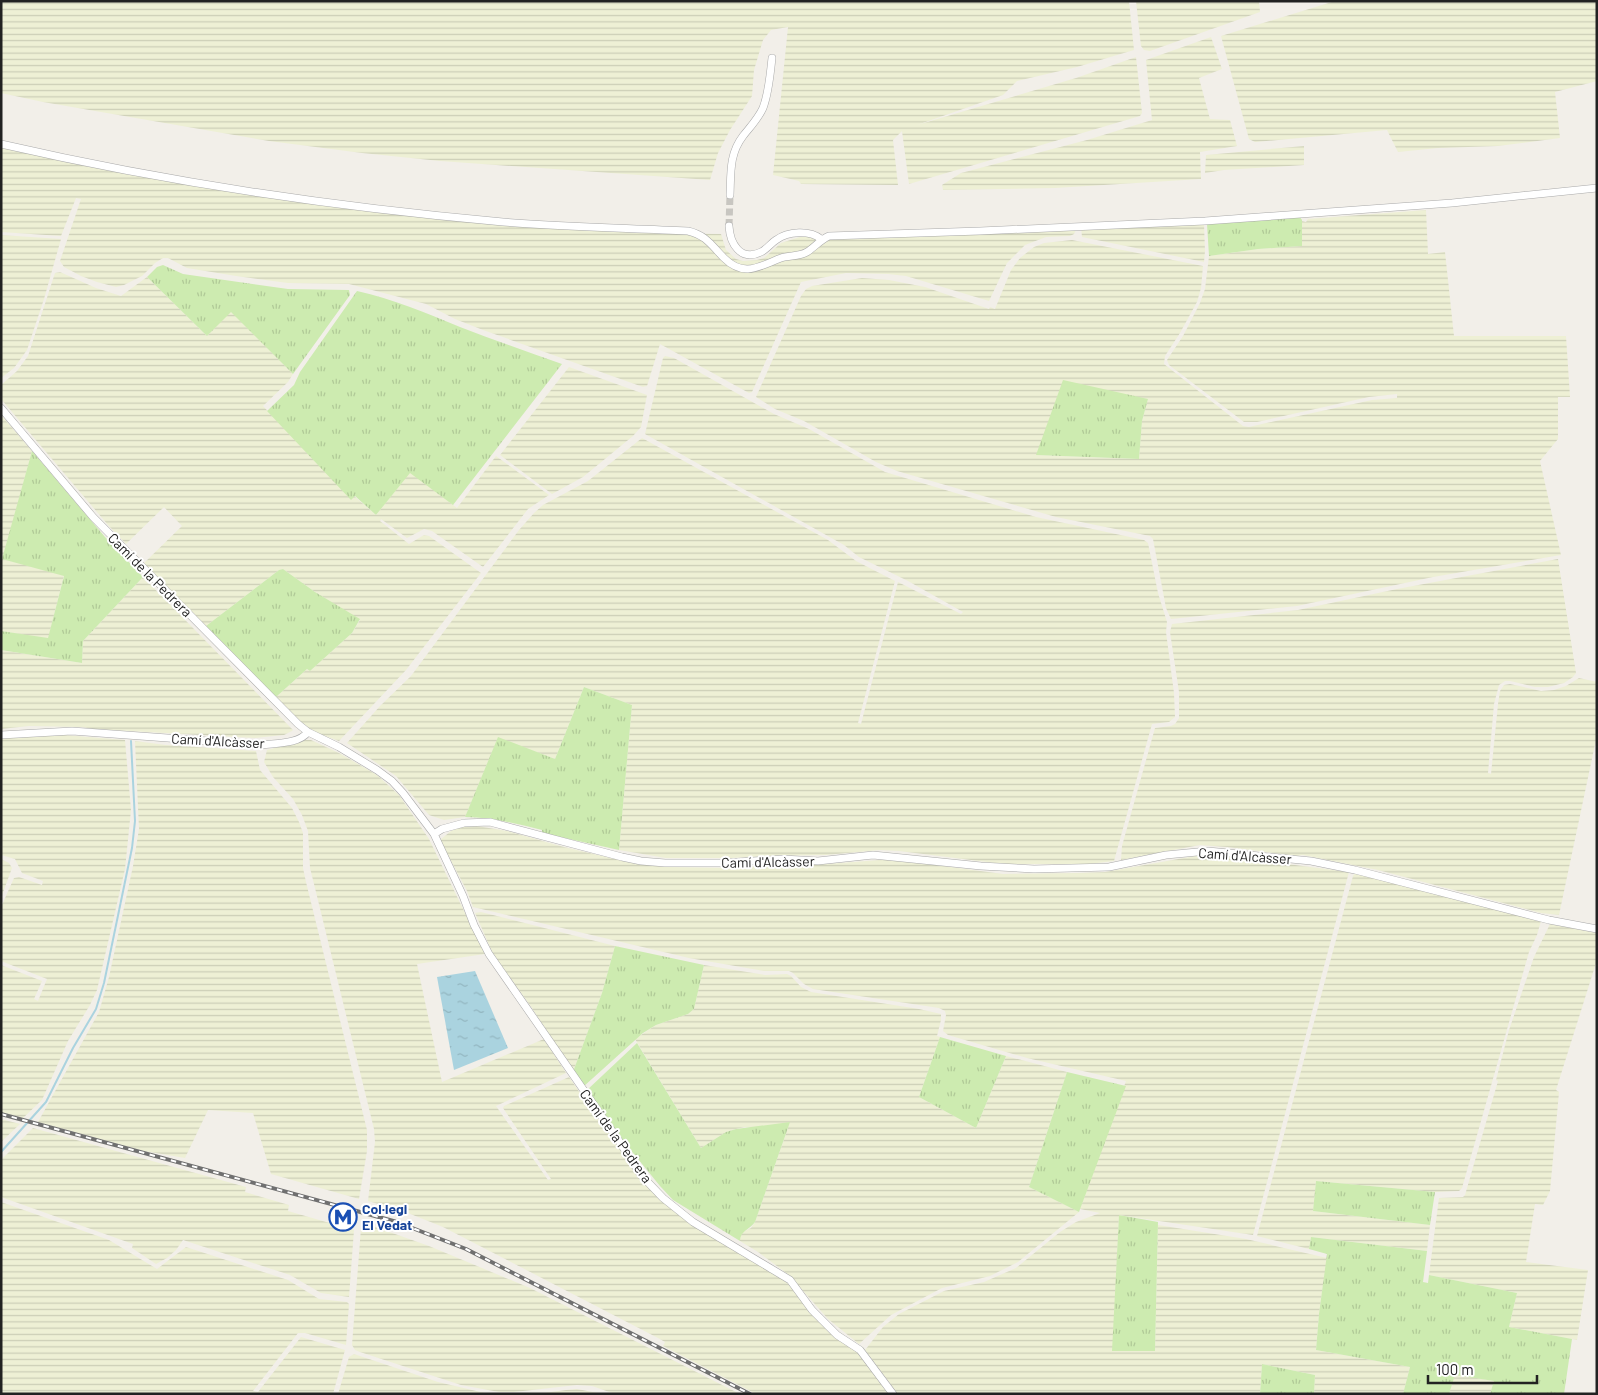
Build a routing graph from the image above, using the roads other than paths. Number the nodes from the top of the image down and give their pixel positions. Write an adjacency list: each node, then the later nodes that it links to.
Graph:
1 (772, 58): 4 (street)
2 (1, 144): 6 (street)
3 (1597, 188): 6 (street)
4 (730, 195)
5 (729, 226): 6 (street)
6 (821, 239)
7 (1, 408): 8 (street, Camí de la Pedrera)
8 (308, 732): 9 (street, Camí d'Alcàsser); 10 (street)
9 (1, 735)
10 (434, 834): 11 (street, Camí d'Alcàsser); 12 (street, Camí de la Pedrera)
11 (1597, 929)
12 (893, 1394)

